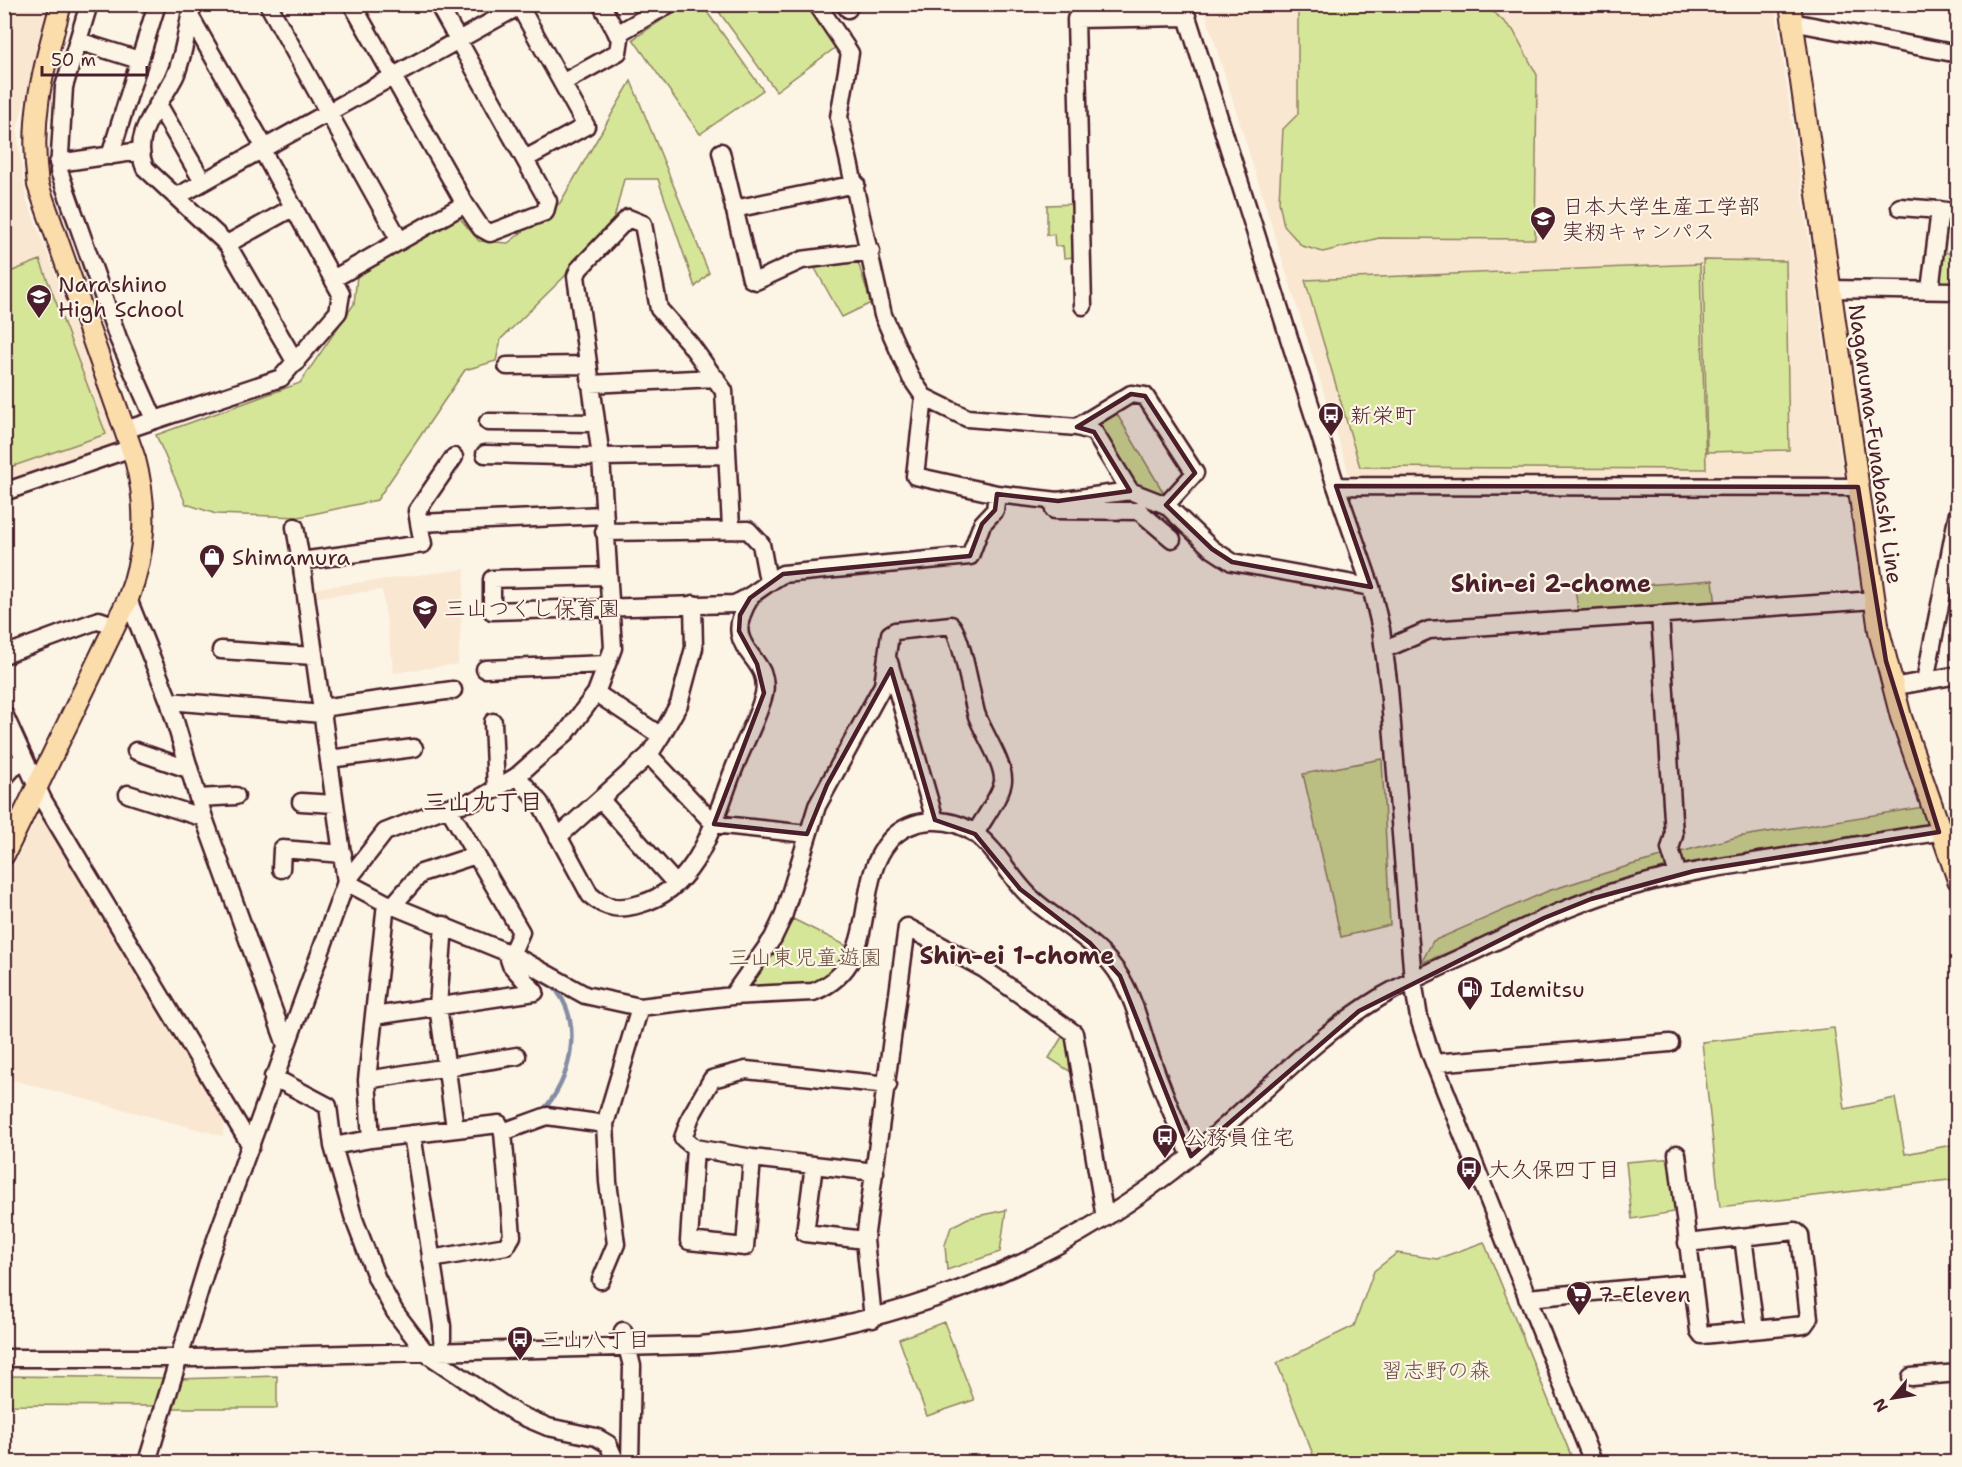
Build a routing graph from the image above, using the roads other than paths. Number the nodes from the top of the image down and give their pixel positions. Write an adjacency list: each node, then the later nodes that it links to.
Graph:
1 (61, 4): 56 (main road)
2 (89, 4): 15 (street)
3 (157, 4): 18 (street)
4 (268, 4): 22 (street)
5 (352, 4): 19 (street)
6 (438, 4): 16 (street)
7 (601, 4): 14 (street)
8 (669, 4): 14 (street)
9 (817, 4): 30 (street)
10 (521, 5): 16 (street); 20 (street)
11 (192, 10): 21 (street); 23 (street)
12 (1185, 10): 45 (street); 61 (street)
13 (1791, 13): 17 (street); 42 (main road, Naganuma-Funabashi Line)
14 (617, 34): 20 (street)
15 (78, 41): 18 (street); 28 (street)
16 (458, 41): 19 (street); 27 (street)
17 (1958, 54)
18 (139, 60): 26 (street)
19 (393, 77): 22 (street); 32 (street)
20 (562, 84): 27 (street)
21 (158, 104): 24 (street); 29 (street)
22 (329, 113): 23 (street); 38 (street)
23 (264, 149): 29 (street); 33 (street)
24 (140, 151): 26 (street); 31 (street)
25 (721, 152): 35 (street)
26 (110, 156): 28 (street)
27 (525, 159): 32 (street)
28 (58, 164): 52 (street)
29 (204, 182): 31 (street)
30 (856, 184): 35 (street); 40 (street)
31 (178, 196): 39 (street)
32 (465, 204): 38 (street)
33 (294, 207): 39 (street); 41 (street)
34 (1900, 207): 36 (street)
35 (734, 209): 40 (street)
36 (1940, 210): 37 (street); 43 (street)
37 (1958, 213)
38 (400, 241): 41 (street)
39 (227, 244): 46 (street)
40 (871, 251): 51 (street)
41 (333, 279): 46 (street)
42 (1829, 289): 43 (street); 62 (main road, Naganuma-Funabashi Line)
43 (1930, 290): 44 (street)
44 (1958, 291)
45 (1083, 306)
46 (296, 363): 52 (street)
47 (587, 365): 48 (street); 49 (street); 50 (street)
48 (507, 366)
49 (716, 378): 50 (street); 58 (street)
50 (590, 384): 54 (street)
51 (924, 397): 55 (street); 65 (street)
52 (154, 419): 56 (street)
53 (488, 422): 54 (street)
54 (596, 423): 59 (street)
55 (1077, 428): 63 (street); 66 (street)
56 (128, 439): 64 (street); 79 (main road)
57 (485, 454): 59 (street)
58 (726, 454): 59 (street); 72 (street)
59 (601, 457): 70 (street)
60 (454, 458): 69 (street)
61 (1336, 486): 62 (street); 77 (street)
62 (1858, 487): 80 (main road, Naganuma-Funabashi Line)
63 (1131, 490): 65 (street); 66 (street)
64 (4, 492)
65 (997, 494): 76 (street)
66 (1166, 505): 77 (street)
67 (1028, 508): 73 (street)
68 (1958, 513): 93 (street)
69 (419, 523): 70 (street); 74 (street)
70 (603, 523): 72 (street); 75 (street)
71 (295, 527): 74 (street)
72 (731, 528): 76 (street)
73 (1172, 538)
74 (301, 561): 88 (street)
75 (608, 576): 82 (street); 82 (street)
76 (768, 581): 78 (street)
77 (1371, 587): 85 (street)
78 (750, 598): 81 (street); 121 (street)
79 (128, 599): 84 (main road); 97 (street)
80 (1875, 600): 83 (street); 94 (main road, Naganuma-Funabashi Line)
81 (693, 604): 82 (street); 101 (street)
82 (612, 609): 90 (street)
83 (1660, 614): 85 (street); 130 (street)
84 (116, 627): 87 (street); 110 (main road)
85 (1385, 649): 137 (street)
86 (221, 650): 88 (street)
87 (4, 655)
88 (314, 656): 98 (street)
89 (888, 660): 120 (street); 123 (street); 124 (street)
90 (607, 664): 91 (street); 96 (street)
91 (485, 669)
92 (1958, 675): 93 (street)
93 (1925, 681): 94 (street)
94 (1892, 687): 122 (main road, Naganuma-Funabashi Line)
95 (453, 690): 98 (street)
96 (596, 693): 101 (street); 108 (street)
97 (169, 701): 98 (street); 107 (street)
98 (322, 711): 106 (street)
99 (4, 714): 105 (street)
100 (493, 722): 111 (street)
101 (661, 736): 104 (street)
102 (414, 748): 106 (street)
103 (136, 751): 107 (street)
104 (649, 755): 115 (street); 121 (street)
105 (23, 757): 109 (street); 110 (street)
106 (329, 759): 117 (street)
107 (188, 769): 114 (street)
108 (518, 776): 111 (street); 125 (street)
109 (4, 778)
110 (37, 788): 127 (main road); 155 (street)
111 (495, 790): 118 (street)
112 (128, 794): 119 (street)
113 (236, 796): 114 (street)
114 (198, 798): 119 (street)
115 (600, 799): 125 (street); 133 (street)
116 (301, 802): 117 (street)
117 (335, 804): 126 (street)
118 (448, 807): 128 (street); 132 (street)
119 (204, 818): 143 (street)
120 (935, 820): 124 (street); 138 (street)
121 (714, 824): 123 (street); 133 (street)
122 (1948, 831): 130 (street); 131 (main road, Naganuma-Funabashi Line)
123 (807, 834): 138 (street)
124 (975, 834): 159 (street)
125 (558, 837): 133 (street)
126 (343, 854): 129 (street); 132 (street)
127 (4, 855)
128 (476, 855): 134 (street); 136 (street)
129 (280, 869)
130 (1678, 875): 137 (street)
131 (1958, 880)
132 (346, 882): 134 (street); 143 (street)
133 (676, 884)
134 (390, 904): 135 (street); 141 (street)
135 (444, 925): 136 (street); 139 (street)
136 (511, 954): 139 (street); 140 (street)
137 (1413, 980): 145 (street); 159 (street)
138 (732, 996): 140 (street)
139 (438, 1006): 141 (street); 146 (street)
140 (640, 1007): 150 (street)
141 (374, 1016): 148 (street)
142 (1670, 1043): 145 (street)
143 (286, 1045): 147 (street)
144 (517, 1056): 146 (street)
145 (1434, 1063): 170 (street)
146 (447, 1067): 148 (street); 151 (street)
147 (273, 1077): 155 (street); 156 (street)
148 (367, 1080): 154 (street)
149 (888, 1085): 157 (street); 162 (street); 163 (street)
150 (604, 1124): 152 (street); 168 (street)
151 (455, 1128): 152 (street); 153 (street)
152 (502, 1132): 167 (street)
153 (412, 1134): 154 (street); 167 (street)
154 (371, 1139): 156 (street)
155 (251, 1146): 177 (street)
156 (333, 1146): 175 (street)
157 (695, 1148): 160 (street); 160 (street)
158 (1677, 1154): 166 (street)
159 (1191, 1156): 163 (street)
160 (752, 1158): 161 (street)
161 (814, 1165): 162 (street); 165 (street)
162 (875, 1172): 165 (street)
163 (1105, 1218): 171 (street)
164 (1743, 1237): 166 (street); 172 (street); 172 (street)
165 (865, 1240): 171 (street)
166 (1687, 1243): 169 (street)
167 (431, 1259): 173 (street)
168 (601, 1280)
169 (1692, 1283): 170 (street); 172 (street)
170 (1527, 1299): 183 (street)
171 (873, 1318): 174 (street)
172 (1755, 1330)
173 (442, 1339)
174 (624, 1339): 175 (street); 182 (street)
175 (426, 1353): 177 (street); 181 (street)
176 (4, 1358): 177 (street)
177 (178, 1358): 180 (street)
178 (1958, 1373): 179 (street)
179 (1911, 1377)
180 (147, 1462)
181 (616, 1462)
182 (630, 1462)
183 (1593, 1462)

